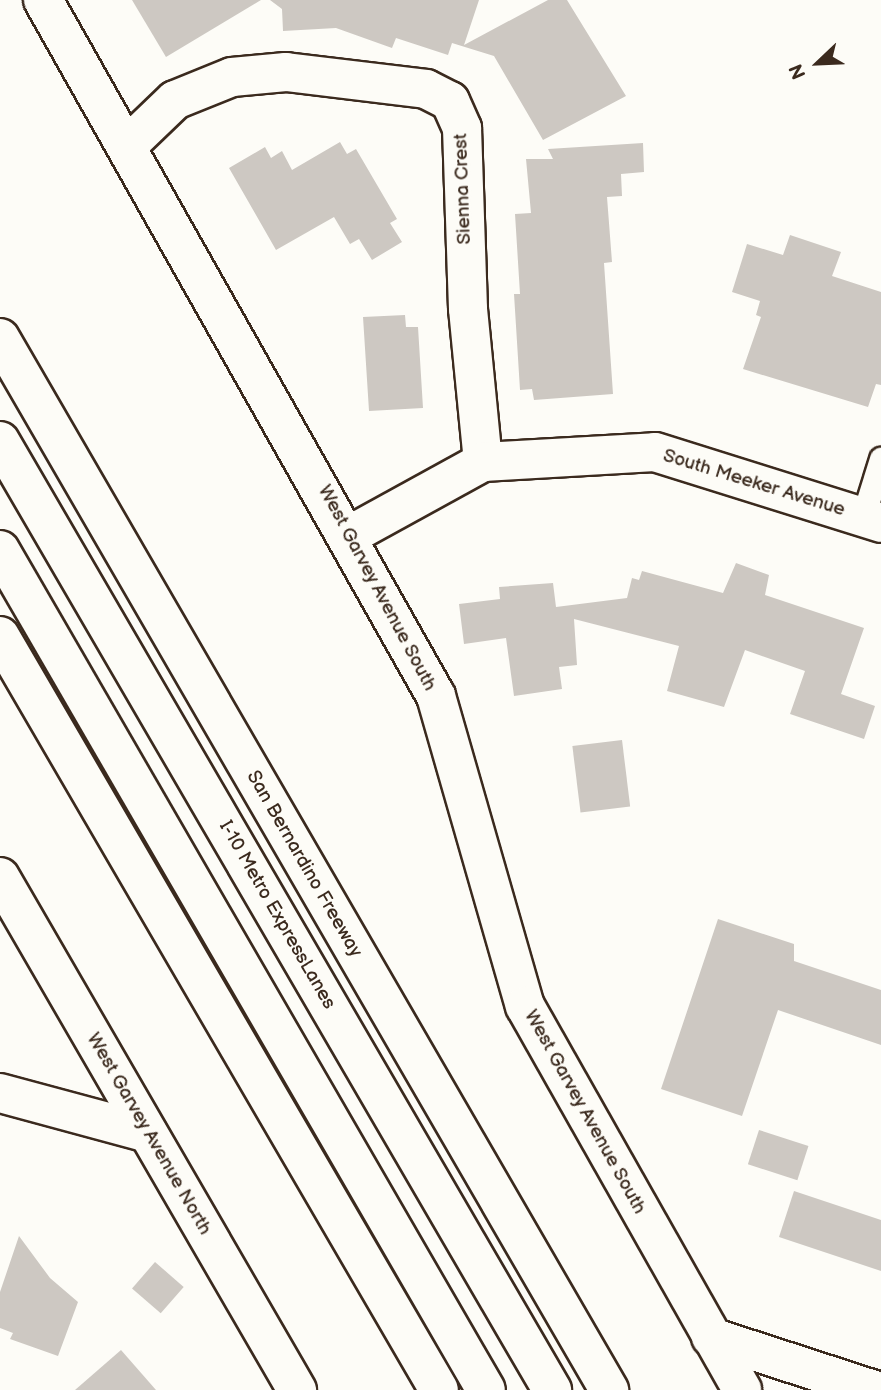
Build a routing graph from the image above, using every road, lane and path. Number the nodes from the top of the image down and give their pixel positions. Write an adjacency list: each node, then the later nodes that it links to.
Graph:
1 (43, 0): 2 (main road, West Garvey Avenue South)
2 (127, 146): 6 (main road, Sienna Crest); 8 (main road, West Garvey Avenue South)
3 (0, 338): 19 (main road, San Bernardino Freeway)
4 (0, 441): 18 (main road, I-10 Metro ExpressLanes)
5 (881, 459): 7 (lane)
6 (482, 462): 7 (main road, South Meeker Avenue); 8 (main road, South Meeker Avenue)
7 (872, 520)
8 (350, 535): 14 (main road, West Garvey Avenue South)
9 (0, 550): 17 (main road)
10 (0, 636): 16 (main road)
11 (0, 877): 13 (main road, West Garvey Avenue North)
12 (0, 1093): 13 (main road)
13 (148, 1133): 15 (main road, West Garvey Avenue North)
14 (711, 1337): 20 (main road, West Garvey Avenue South); 21 (main road)
15 (297, 1390)
16 (439, 1390)
17 (486, 1390)
18 (552, 1390)
19 (609, 1390)
20 (742, 1390)
21 (874, 1390)

